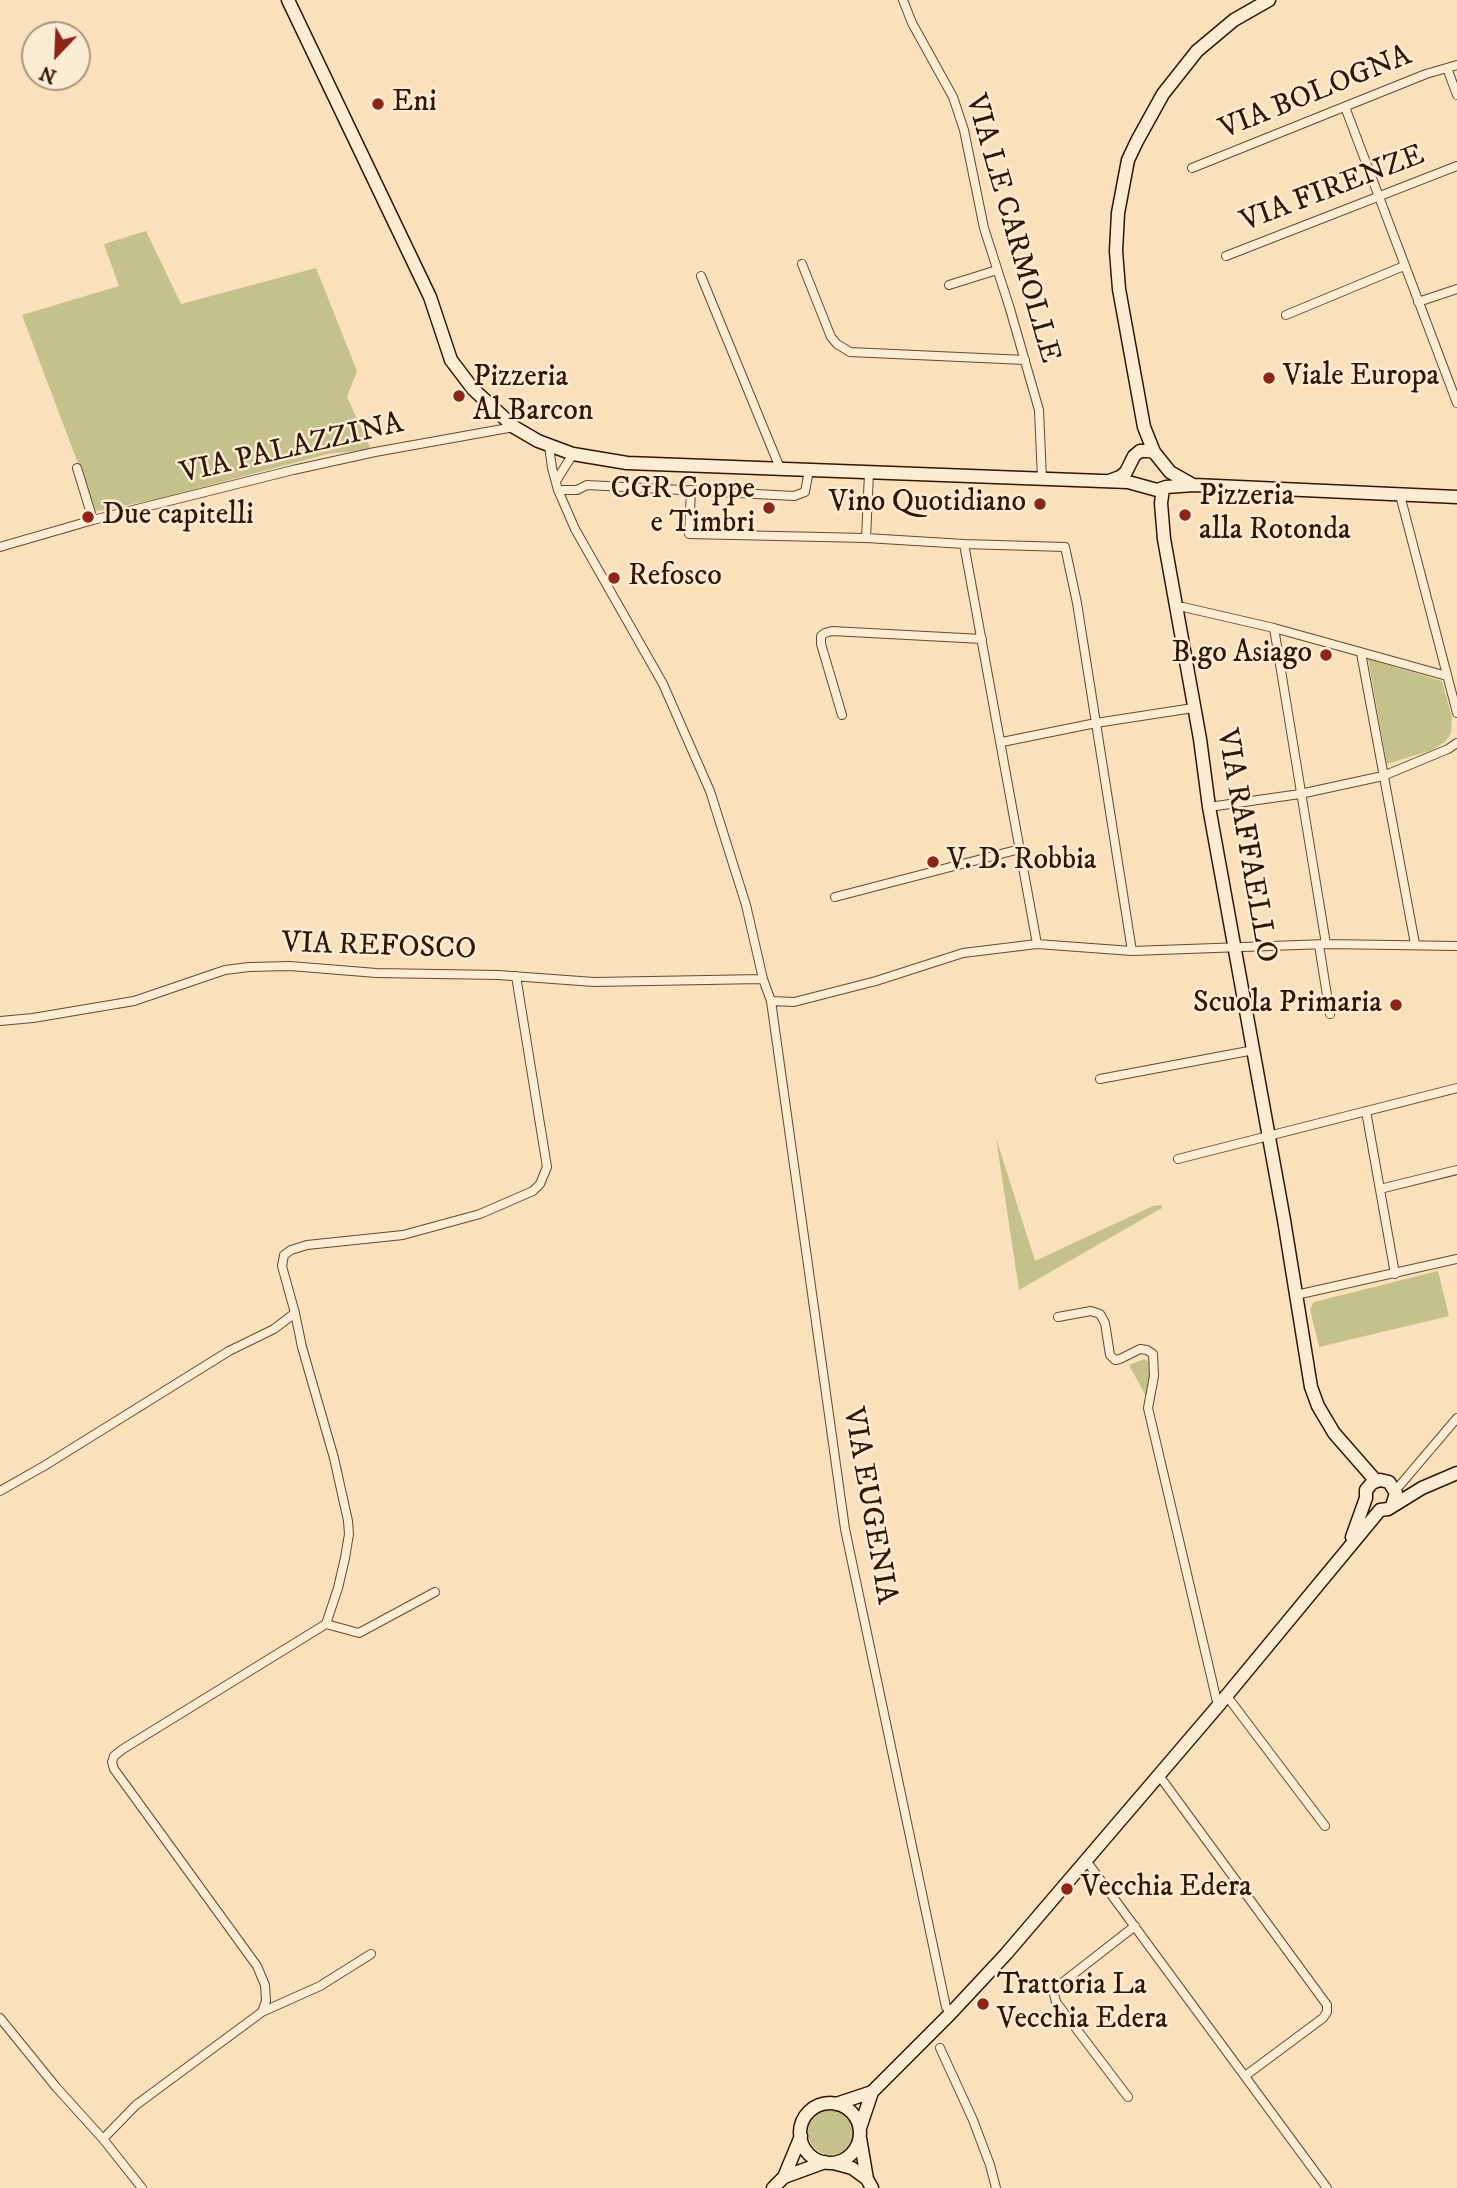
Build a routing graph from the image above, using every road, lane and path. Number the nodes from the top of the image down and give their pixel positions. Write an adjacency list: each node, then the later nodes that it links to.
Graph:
1 (288, 0): 22 (main road)
2 (903, 0): 14 (street, VIA LE CARMOLLE)
3 (1269, 0): 23 (main road)
4 (1457, 65): 5 (street, VIA BOLOGNA)
5 (1447, 68): 6 (street); 7 (street, VIA BOLOGNA)
6 (1457, 95)
7 (1345, 107): 9 (street, VIA BOLOGNA); 10 (street)
8 (1457, 166): 10 (street, VIA FIRENZE)
9 (1192, 168)
10 (1378, 197): 11 (street, VIA FIRENZE); 13 (street)
11 (1226, 256)
12 (802, 264): 20 (street)
13 (1404, 265): 18 (street); 19 (street)
14 (997, 270): 16 (street); 20 (street, VIA LE CARMOLLE)
15 (701, 276): 29 (street)
16 (949, 285)
17 (1457, 289): 18 (street)
18 (1418, 302): 21 (street)
19 (1286, 315)
20 (1025, 360): 33 (street, VIA LE CARMOLLE)
21 (1457, 403)
22 (514, 427): 24 (main road); 43 (street, VIA PALAZZINA)
23 (1144, 427): 25 (main road); 27 (main road)
24 (549, 446): 26 (main road); 35 (street, VIA EUGENIA)
25 (1154, 452): 27 (main road); 31 (main road)
26 (573, 454): 29 (main road); 35 (street)
27 (1133, 460): 34 (main road); 37 (main road)
28 (77, 468): 43 (street)
29 (780, 468): 30 (main road)
30 (808, 470): 32 (main road); 39 (street)
31 (1170, 472): 36 (main road); 38 (main road)
32 (869, 473): 33 (main road); 44 (street)
33 (1042, 479): 34 (main road)
34 (1107, 481): 37 (main road)
35 (557, 485): 39 (street); 70 (street, VIA EUGENIA)
36 (1194, 485): 38 (main road); 40 (main road)
37 (1144, 486): 38 (main road); 42 (main road, VIA RAFFAELLO)
38 (1165, 488): 42 (main road, VIA RAFFAELLO)
39 (691, 490): 44 (street)
40 (1400, 495): 41 (main road); 51 (street)
41 (1457, 497)
42 (1161, 519): 47 (main road, VIA RAFFAELLO)
43 (93, 520): 46 (street, VIA PALAZZINA)
44 (866, 538): 45 (street)
45 (964, 544): 49 (street); 55 (street)
46 (0, 547)
47 (1177, 608): 48 (street); 52 (main road, VIA RAFFAELLO)
48 (1274, 628): 50 (street); 59 (street)
49 (982, 639): 54 (street); 56 (street)
50 (1362, 653): 51 (street); 58 (street)
51 (1447, 676): 53 (street)
52 (1193, 708): 55 (street); 60 (main road, VIA RAFFAELLO)
53 (1457, 713)
54 (842, 715)
55 (1096, 723): 56 (street); 68 (street)
56 (1002, 742): 61 (street)
57 (1457, 743): 58 (street)
58 (1383, 776): 59 (street); 65 (street)
59 (1300, 794): 60 (street); 64 (street)
60 (1209, 807): 67 (main road, VIA RAFFAELLO)
61 (1020, 849): 62 (street); 63 (street)
62 (835, 897)
63 (1037, 944): 68 (street); 71 (street)
64 (1322, 944): 65 (street); 67 (street); 72 (street)
65 (1415, 944): 66 (street)
66 (1457, 946)
67 (1236, 947): 68 (street); 74 (main road, VIA RAFFAELLO)
68 (1132, 951)
69 (516, 976): 70 (street, VIA REFOSCO); 73 (street, VIA REFOSCO); 85 (street)
70 (762, 979): 71 (street, VIA EUGENIA)
71 (771, 1001): 103 (street, VIA EUGENIA)
72 (1330, 1014)
73 (0, 1021)
74 (1254, 1050): 75 (street); 78 (main road, VIA RAFFAELLO)
75 (1100, 1079)
76 (1457, 1088): 77 (street)
77 (1366, 1111): 78 (street); 81 (street)
78 (1269, 1136): 79 (street); 84 (main road, VIA RAFFAELLO)
79 (1178, 1159)
80 (1457, 1170): 81 (street)
81 (1380, 1189): 83 (street)
82 (1457, 1259): 83 (street)
83 (1395, 1274): 84 (street)
84 (1296, 1295): 90 (main road, VIA RAFFAELLO)
85 (295, 1313): 91 (street); 95 (street)
86 (1058, 1317): 96 (street)
87 (1457, 1418): 90 (street)
88 (1457, 1474): 89 (main road)
89 (1422, 1488): 90 (main road); 92 (main road)
90 (1378, 1489): 92 (main road); 92 (main road, VIA RAFFAELLO); 93 (main road)
91 (0, 1491)
92 (1386, 1508): 93 (main road)
93 (1346, 1550): 96 (main road)
94 (435, 1592): 95 (street)
95 (326, 1624): 102 (street)
96 (1222, 1700): 97 (main road); 98 (street)
97 (1158, 1774): 99 (main road); 106 (street)
98 (1325, 1826)
99 (1085, 1859): 100 (street); 103 (main road)
100 (1135, 1926): 106 (street); 108 (street)
101 (371, 1954): 102 (street)
102 (262, 2012): 112 (street)
103 (951, 2013): 107 (main road)
104 (0, 2018): 112 (street)
105 (940, 2048): 118 (street)
106 (1245, 2076): 119 (street)
107 (872, 2091): 109 (main road); 110 (main road)
108 (1128, 2097)
109 (836, 2104): 110 (main road); 111 (main road)
110 (860, 2132): 113 (main road); 115 (main road)
111 (801, 2136): 113 (main road); 114 (main road)
112 (103, 2139): 116 (street)
113 (828, 2162): 114 (main road); 115 (main road)
114 (784, 2177): 117 (main road)
115 (869, 2184)
116 (142, 2188)
117 (773, 2188)
118 (996, 2188)
119 (1327, 2188)

